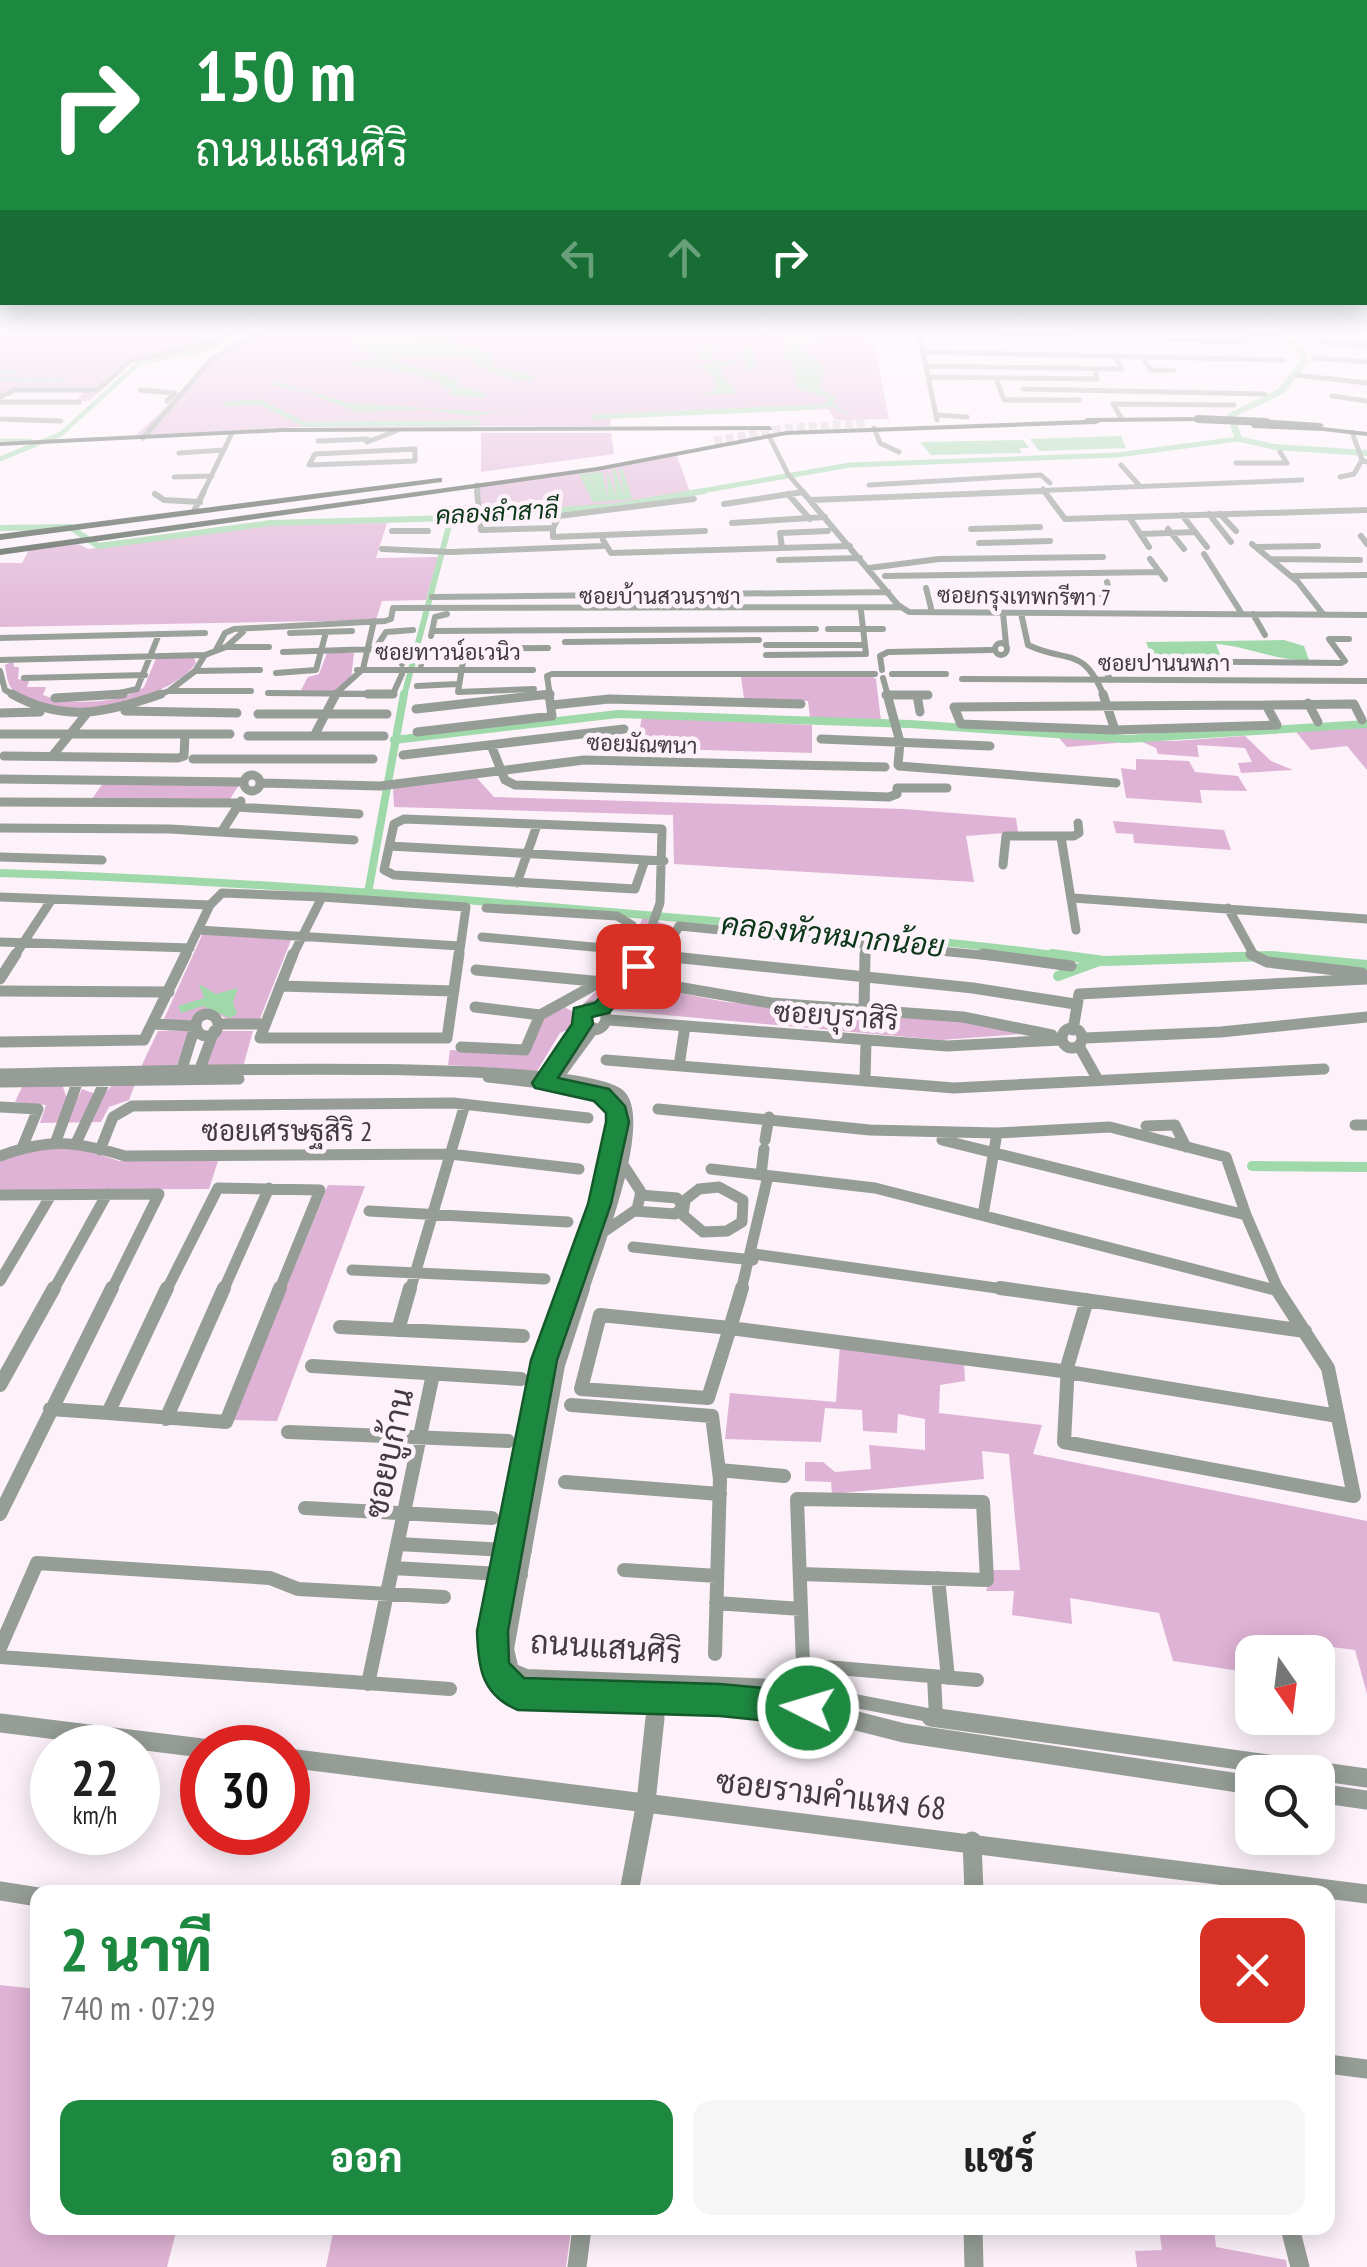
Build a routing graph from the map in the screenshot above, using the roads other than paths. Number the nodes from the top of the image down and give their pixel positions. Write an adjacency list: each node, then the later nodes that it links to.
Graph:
1 (128, 439): 2 (main road); 12 (main road)
2 (131, 439)
3 (229, 439): 14 (street)
4 (367, 439): 11 (street); 15 (street)
5 (710, 439): 28 (main road)
6 (710, 439): 33 (main road)
7 (717, 439): 13 (main road)
8 (755, 439): 13 (main road)
9 (769, 439): 36 (street, ซอยกรุงเทพกรีฑา 7)
10 (877, 439): 16 (street)
11 (318, 442)
12 (0, 444)
13 (730, 444): 30 (main road)
14 (224, 450): 19 (street); 24 (street)
15 (366, 451): 15 (street)
16 (899, 452)
17 (1224, 452): 21 (street)
18 (1280, 452): 21 (street)
19 (179, 453)
20 (1362, 458): 27 (street)
21 (1236, 463): 29 (street)
22 (1120, 465): 32 (street)
23 (862, 474): 31 (street)
24 (212, 476): 26 (street); 44 (street)
25 (1294, 476): 29 (street)
26 (174, 477)
27 (1340, 477)
28 (459, 478): 33 (main road); 50 (main road)
29 (1250, 482): 32 (street)
30 (474, 485): 33 (main road); 51 (street); 66 (main road)
31 (869, 485): 34 (street); 40 (street)
32 (1139, 485): 34 (street)
33 (434, 486): 66 (main road)
34 (1046, 486): 35 (street); 56 (street)
35 (1015, 491): 37 (street); 43 (street)
36 (803, 492): 39 (street); 42 (street, ซอยกรุงเทพกรีฑา 7)
37 (1001, 492): 40 (street); 47 (street)
38 (155, 494): 44 (street)
39 (788, 494): 45 (street); 59 (street)
40 (878, 498): 42 (street)
41 (694, 499): 62 (street)
42 (810, 500): 58 (street, ซอยกรุงเทพกรีฑา 7)
43 (1022, 500)
44 (200, 502): 50 (street)
45 (724, 504)
46 (1182, 505): 55 (street)
47 (1012, 506)
48 (1154, 507): 57 (street)
49 (446, 509): 51 (street)
50 (194, 510): 66 (main road)
51 (478, 510): 62 (street)
52 (1367, 510): 54 (street)
53 (1209, 514): 54 (street); 55 (street); 79 (street)
54 (1220, 514): 71 (street)
55 (1187, 515): 57 (street); 70 (street)
56 (1130, 516): 57 (street); 72 (street)
57 (1161, 516)
58 (824, 517): 59 (street); 84 (street, ซอยกรุงเทพกรีฑา 7)
59 (810, 518): 60 (street)
60 (732, 523)
61 (1040, 527): 63 (street)
62 (552, 528): 96 (street)
63 (995, 528): 64 (street); 80 (street)
64 (970, 529)
65 (1168, 529): 70 (street); 72 (street); 94 (street)
66 (108, 530): 75 (main road); 75 (main road)
67 (828, 530): 69 (street)
68 (392, 531): 89 (street)
69 (811, 531): 87 (street); 91 (street)
70 (1195, 532): 137 (street)
71 (1236, 532)
72 (1141, 534): 88 (street)
73 (744, 536): 93 (street)
74 (1361, 536): 83 (street)
75 (46, 538): 81 (main road); 81 (main road)
76 (676, 538): 97 (street)
77 (641, 539): 99 (street)
78 (1050, 541): 80 (street)
79 (1231, 542)
80 (1003, 543): 82 (street); 101 (street)
81 (0, 544)
82 (979, 544)
83 (1367, 544)
84 (850, 546): 87 (street); 109 (street, ซอยกรุงเทพกรีฑา 7)
85 (1318, 546): 105 (street)
86 (570, 547): 90 (street); 99 (street); 108 (street)
87 (816, 547): 91 (street)
88 (1149, 547)
89 (424, 548): 92 (street); 98 (street)
90 (534, 548): 95 (street); 106 (street)
91 (782, 548): 93 (street)
92 (382, 549)
93 (748, 549): 96 (street)
94 (1184, 549)
95 (496, 550): 98 (street); 107 (street)
96 (712, 550): 97 (street)
97 (678, 551): 99 (street)
98 (463, 552): 111 (street)
99 (642, 552)
100 (1103, 557): 101 (street)
101 (1012, 558): 102 (street); 114 (street)
102 (939, 559): 109 (street); 116 (street)
103 (1150, 559): 113 (street)
104 (779, 560): 109 (street)
105 (1271, 560): 112 (street); 117 (street)
106 (534, 561)
107 (496, 562)
108 (571, 562)
109 (864, 562): 122 (street, ซอยกรุงเทพกรีฑา 7)
110 (1117, 562): 113 (street)
111 (462, 564)
112 (1367, 572): 117 (street)
113 (1124, 573): 114 (street)
114 (1022, 574): 116 (street)
115 (885, 576): 116 (street)
116 (946, 576)
117 (1290, 576): 139 (street)
118 (1107, 582): 126 (street)
119 (1031, 583): 125 (street)
120 (1066, 583): 126 (street)
121 (926, 588): 131 (street)
122 (888, 592): 127 (street); 128 (street, ซอยกรุงเทพกรีฑา 7)
123 (944, 592): 124 (street)
124 (1009, 593): 125 (street); 136 (street)
125 (1036, 593): 126 (street)
126 (1070, 594)
127 (432, 597)
128 (903, 609): 129 (street); 130 (street, ซอยบ้านสวนราชา); 131 (street, ซอยกรุงเทพกรีฑา 7)
129 (411, 611): 141 (street); 141 (street)
130 (860, 611): 132 (street, ซอยบ้านสวนราชา); 149 (street)
131 (932, 612): 133 (street, ซอยกรุงเทพกรีฑา 7)
132 (801, 613): 135 (street, ซอยบ้านสวนราชา); 148 (street)
133 (1003, 613): 136 (street, ซอยกรุงเทพกรีฑา 7); 185 (street)
134 (616, 614): 135 (street, ซอยบ้านสวนราชา); 146 (street); 146 (street, ซอยบ้านสวนราชา)
135 (654, 614): 147 (street)
136 (1019, 614): 137 (street, ซอยกรุงเทพกรีฑา 7); 193 (street)
137 (1242, 614): 138 (street, ซอยกรุงเทพกรีฑา 7)
138 (1254, 614): 139 (street, ซอยกรุงเทพกรีฑา 7); 156 (street)
139 (1323, 614): 140 (street, ซอยกรุงเทพกรีฑา 7)
140 (1367, 616)
141 (370, 624): 142 (street); 166 (street, ซอยทาวน์อเวนิว)
142 (284, 629): 151 (street); 152 (street)
143 (816, 629): 148 (street)
144 (828, 629): 149 (street)
145 (413, 630): 166 (street)
146 (616, 630): 147 (street); 160 (street)
147 (654, 630): 148 (street)
148 (804, 630)
149 (862, 630): 150 (street); 160 (street)
150 (883, 630)
151 (236, 631): 162 (street); 163 (street)
152 (326, 632): 153 (street); 167 (street)
153 (352, 632)
154 (205, 633): 155 (street)
155 (160, 634): 157 (street); 169 (street)
156 (1264, 635)
157 (0, 638)
158 (1349, 639): 173 (street)
159 (565, 642): 160 (street)
160 (616, 642)
161 (269, 647): 163 (street)
162 (216, 648): 163 (street); 170 (street)
163 (226, 648)
164 (465, 648): 165 (street); 175 (street); 182 (street)
165 (548, 648)
166 (365, 649): 167 (street); 176 (street); 178 (street, ซอยทาวน์อเวนิว)
167 (320, 650): 168 (street); 183 (street)
168 (283, 652)
169 (154, 654): 170 (street); 171 (street); 187 (street)
170 (205, 656): 181 (street)
171 (0, 660)
172 (1147, 661): 173 (street)
173 (1290, 663): 189 (street)
174 (1104, 666): 191 (street)
175 (420, 667): 176 (street, ซอยทาวน์อเวนิว); 182 (street, ซอยทาวน์อเวนิว)
176 (402, 669): 178 (street, ซอยทาวน์อเวนิว); 202 (street)
177 (260, 670): 181 (street)
178 (360, 670): 202 (street, ซอยทาวน์อเวนิว)
179 (533, 670): 182 (street, ซอยทาวน์อเวนิว)
180 (0, 671): 198 (street)
181 (195, 671): 199 (street)
182 (460, 672): 194 (street)
183 (276, 673)
184 (700, 674): 185 (street); 203 (street); 208 (street)
185 (883, 674): 186 (street); 204 (street)
186 (946, 674)
187 (145, 675): 188 (street); 207 (street)
188 (24, 678)
189 (1299, 678): 191 (street, ซอยปานนพภา); 192 (street, ซอยปานนพภา)
190 (962, 679): 193 (street, ซอยปานนพภา)
191 (1110, 680): 193 (street, ซอยปานนพภา)
192 (1367, 681)
193 (1096, 683): 195 (street); 213 (street)
194 (457, 684): 196 (street); 197 (street)
195 (1158, 685)
196 (418, 686)
197 (538, 689)
198 (2, 690): 216 (street)
199 (169, 690): 200 (street); 215 (street)
200 (251, 691)
201 (268, 693): 202 (street)
202 (336, 693): 223 (street, ซอยทาวน์อเวนิว)
203 (550, 694): 210 (street); 214 (street)
204 (886, 695): 205 (street); 227 (street)
205 (917, 695): 206 (street); 220 (street)
206 (928, 695)
207 (54, 698)
208 (699, 700): 210 (street); 211 (street)
209 (1308, 702): 212 (street); 225 (street); 226 (street)
210 (552, 704): 230 (street)
211 (800, 704)
212 (1266, 704): 213 (street); 229 (street)
213 (1106, 707): 229 (street); 229 (street)
214 (416, 709)
215 (116, 710): 218 (street); 219 (street)
216 (44, 712): 217 (street); 221 (street)
217 (66, 712): 218 (street); 234 (street)
218 (88, 712): 234 (street)
219 (237, 712)
220 (920, 712)
221 (0, 713)
222 (258, 714): 223 (street)
223 (324, 714): 224 (street); 236 (street, ซอยทาวน์อเวนิว)
224 (388, 714)
225 (1362, 720)
226 (1318, 722)
227 (894, 729): 238 (street); 240 (street); 247 (street)
228 (624, 730): 239 (street)
229 (1115, 730)
230 (417, 732)
231 (0, 734): 234 (street)
232 (184, 734): 233 (street); 234 (street); 241 (street)
233 (230, 734)
234 (66, 736): 241 (street)
235 (248, 736): 236 (street)
236 (314, 736): 237 (street)
237 (384, 736)
238 (821, 738)
239 (491, 745): 242 (street); 248 (street)
240 (990, 746)
241 (53, 755): 243 (street)
242 (404, 755)
243 (4, 756)
244 (193, 759): 245 (street)
245 (264, 759): 246 (street); 250 (street)
246 (373, 759)
247 (894, 767): 248 (street, ซอยมัณฑนา); 251 (street, ซอยมัณฑนา); 253 (street)
248 (501, 768): 250 (street, ซอยมัณฑนา); 253 (street)
249 (0, 780): 252 (street, ซอยมัณฑนา)
250 (259, 780): 252 (street, ซอยมัณฑนา)
251 (1116, 783)
252 (246, 785): 256 (street)
253 (897, 788): 254 (street)
254 (948, 788)
255 (0, 802): 256 (street)
256 (238, 805): 257 (street); 261 (street)
257 (358, 814)
258 (1078, 823): 262 (street)
259 (537, 824): 264 (street); 265 (street); 269 (street)
260 (0, 828): 261 (street)
261 (222, 831): 263 (street)
262 (1062, 837): 270 (street); 274 (street)
263 (354, 840)
264 (389, 846): 265 (street); 271 (street)
265 (528, 853): 268 (street); 271 (street)
266 (0, 857): 267 (street)
267 (102, 860)
268 (646, 860): 269 (street); 271 (street)
269 (664, 861): 296 (street)
270 (1002, 865)
271 (517, 882)
272 (0, 897): 275 (street)
273 (322, 897): 276 (street); 282 (street); 287 (street)
274 (1073, 898): 278 (street); 281 (street)
275 (52, 899): 276 (street); 285 (street)
276 (210, 906): 280 (street)
277 (486, 908): 289 (street)
278 (1228, 908): 279 (street); 293 (street)
279 (1367, 919)
280 (198, 930): 282 (street); 288 (street)
281 (1076, 930)
282 (302, 936): 287 (street); 299 (street)
283 (482, 937): 289 (street)
284 (0, 942): 285 (street)
285 (23, 942): 288 (street); 295 (street)
286 (865, 944): 290 (street); 291 (street); 294 (street)
287 (460, 946): 301 (street)
288 (190, 948): 302 (street)
289 (626, 950): 297 (street)
290 (663, 956): 294 (street); 298 (street)
291 (1072, 966)
292 (476, 970): 297 (street)
293 (1367, 976): 304 (street)
294 (864, 977): 304 (street); 308 (street)
295 (0, 979)
296 (631, 980): 298 (street); 306 (street)
297 (603, 982): 303 (street)
298 (648, 984): 308 (street)
299 (280, 986): 301 (street); 313 (street)
300 (0, 991): 302 (street)
301 (454, 991): 313 (street)
302 (169, 992): 312 (street)
303 (570, 1000): 307 (street); 309 (street)
304 (1075, 1004): 318 (street)
305 (475, 1008): 309 (street)
306 (602, 1008): 307 (street); 311 (street)
307 (584, 1010): 314 (street)
308 (864, 1010): 319 (street)
309 (540, 1014): 323 (street)
310 (1367, 1017): 322 (street)
311 (609, 1020): 314 (street); 315 (street, ซอยบุราสิริ)
312 (154, 1024): 317 (street); 321 (street)
313 (265, 1024): 316 (street)
314 (588, 1026): 332 (street)
315 (685, 1026): 320 (street, ซอยบุราสิริ); 325 (street)
316 (218, 1027): 317 (street); 329 (street)
317 (194, 1028): 328 (street)
318 (1073, 1030): 319 (street, ซอยบุราสิริ); 322 (street)
319 (1060, 1038): 320 (street, ซอยบุราสิริ); 322 (street, ซอยบุราสิริ)
320 (866, 1040): 334 (street)
321 (0, 1042)
322 (1082, 1042): 333 (street)
323 (461, 1047)
324 (606, 1060): 325 (street)
325 (679, 1066): 334 (street)
326 (1324, 1069): 333 (street)
327 (0, 1074): 330 (street, ถนนแสนศิริ)
328 (180, 1075): 329 (street, ถนนแสนศิริ); 331 (street, ถนนแสนศิริ)
329 (198, 1075): 332 (street, ถนนแสนศิริ)
330 (80, 1076): 331 (street, ถนนแสนศิริ); 335 (street, ถนนแสนศิริ); 345 (street)
331 (107, 1076): 344 (street)
332 (550, 1080): 352 (street, ถนนแสนศิริ)
333 (1098, 1080): 334 (street)
334 (865, 1081)
335 (0, 1082)
336 (466, 1104): 340 (street); 348 (street); 349 (street)
337 (0, 1107): 347 (street)
338 (658, 1109): 339 (street)
339 (769, 1117): 343 (street); 355 (street)
340 (588, 1118)
341 (1146, 1126): 346 (street)
342 (997, 1132): 343 (street); 346 (street); 350 (street)
343 (928, 1136): 350 (street)
344 (78, 1141): 345 (street, ซอยเศรษฐสิริ 2); 348 (street, ซอยเศรษฐสิริ 2)
345 (56, 1142): 347 (street, ซอยเศรษฐสิริ 2)
346 (1186, 1147): 368 (street)
347 (22, 1148): 351 (street, ซอยเศรษฐสิริ 2)
348 (100, 1150): 349 (street, ซอยเศรษฐสิริ 2)
349 (450, 1154): 353 (street, ซอยเศรษฐสิริ 2); 364 (street)
350 (993, 1154): 367 (street); 368 (street)
351 (0, 1156)
352 (617, 1166): 360 (street); 370 (street, ถนนแสนศิริ)
353 (579, 1169)
354 (711, 1169): 355 (street)
355 (765, 1175): 366 (street); 367 (street)
356 (269, 1188): 392 (street); 394 (street); 394 (street)
357 (107, 1194): 359 (street); 389 (street); 391 (street)
358 (0, 1195): 359 (street)
359 (51, 1195): 376 (street)
360 (640, 1195): 361 (street); 363 (street)
361 (683, 1207): 363 (street); 365 (street); 365 (street)
362 (370, 1211): 364 (street)
363 (634, 1211): 370 (street)
364 (432, 1214): 369 (street); 374 (street)
365 (746, 1214): 366 (street)
366 (761, 1215): 372 (street)
367 (983, 1215): 377 (street)
368 (1246, 1215): 377 (street)
369 (568, 1222)
370 (601, 1226): 388 (street, ถนนแสนศิริ)
371 (633, 1247): 372 (street)
372 (754, 1257): 378 (street); 380 (street)
373 (352, 1270): 374 (street)
374 (415, 1273): 375 (street); 381 (street)
375 (545, 1280)
376 (0, 1281)
377 (1278, 1289): 382 (street)
378 (1087, 1300): 382 (street); 385 (street)
379 (340, 1327): 381 (street)
380 (731, 1327): 380 (street); 385 (street)
381 (398, 1330): 383 (street)
382 (1305, 1331): 393 (street)
383 (523, 1336)
384 (312, 1366): 386 (street)
385 (1068, 1368): 393 (street); 393 (street)
386 (433, 1374): 387 (street); 396 (street, ซอยบูก้าน)
387 (521, 1379)
388 (547, 1382): 407 (street, ถนนแสนศิริ); 408 (street, ถนนแสนศิริ)
389 (0, 1386)
390 (571, 1404): 398 (street)
391 (50, 1409): 392 (street); 403 (street)
392 (108, 1414): 394 (street)
393 (1338, 1416)
394 (166, 1419)
395 (288, 1432): 396 (street)
396 (420, 1438): 397 (street); 404 (street, ซอยบูก้าน)
397 (508, 1442)
398 (719, 1470): 399 (street); 401 (street)
399 (784, 1476)
400 (565, 1482): 401 (street)
401 (720, 1494): 414 (street)
402 (306, 1508): 404 (street)
403 (0, 1514)
404 (404, 1514): 405 (street); 406 (street, ซอยบูก้าน)
405 (492, 1518)
406 (398, 1544): 407 (street, ซอยบูก้าน); 409 (street, ซอยบูก้าน)
407 (508, 1550): 408 (street, ซอยบูก้าน); 411 (street, ถนนแสนศิริ)
408 (525, 1551): 413 (street, ถนนแสนศิริ)
409 (392, 1568): 411 (street); 416 (street, ซอยบูก้าน)
410 (624, 1570): 414 (street)
411 (503, 1574): 413 (street); 428 (street, ถนนแสนศิริ)
412 (800, 1574): 415 (street); 415 (street); 419 (street)
413 (521, 1575): 426 (street, ถนนแสนศิริ)
414 (717, 1576): 418 (street)
415 (938, 1578): 423 (street)
416 (387, 1594): 417 (street); 420 (street); 425 (street, ซอยบูก้าน)
417 (444, 1596)
418 (716, 1603): 419 (street); 421 (street)
419 (801, 1610): 423 (street)
420 (0, 1648)
421 (715, 1654)
422 (0, 1657): 425 (street)
423 (941, 1677): 424 (street); 429 (street)
424 (977, 1680)
425 (368, 1684): 427 (street)
426 (762, 1686): 428 (street); 429 (street, ถนนแสนศิริ)
427 (450, 1688)
428 (760, 1704): 436 (street, ถนนแสนศิริ)
429 (936, 1717): 433 (street, ถนนแสนศิริ)
430 (656, 1718): 440 (street)
431 (0, 1723): 432 (street)
432 (180, 1745)
433 (1202, 1756): 435 (street, ถนนแสนศิริ); 436 (street)
434 (310, 1761): 440 (street, ซอยรามคำแหง 68)
435 (1367, 1778)
436 (1205, 1779): 437 (street, ถนนแสนศิริ)
437 (1235, 1783)
438 (1335, 1795): 439 (street)
439 (1367, 1800)
440 (646, 1802): 441 (street, ซอยรามคำแหง 68); 442 (street)
441 (972, 1841): 443 (street); 444 (street, ซอยรามคำแหง 68)
442 (630, 1885)
443 (974, 1885)
444 (1300, 1885)
445 (1335, 1890): 447 (street, ซอยรามคำแหง 68)
446 (0, 1891): 448 (street)
447 (1367, 1894)
448 (30, 1896)
449 (1335, 2065): 450 (street)
450 (1367, 2069)
451 (581, 2235): 454 (street)
452 (973, 2235): 455 (street)
453 (1292, 2235): 456 (street)
454 (577, 2267)
455 (974, 2267)
456 (1300, 2267)

